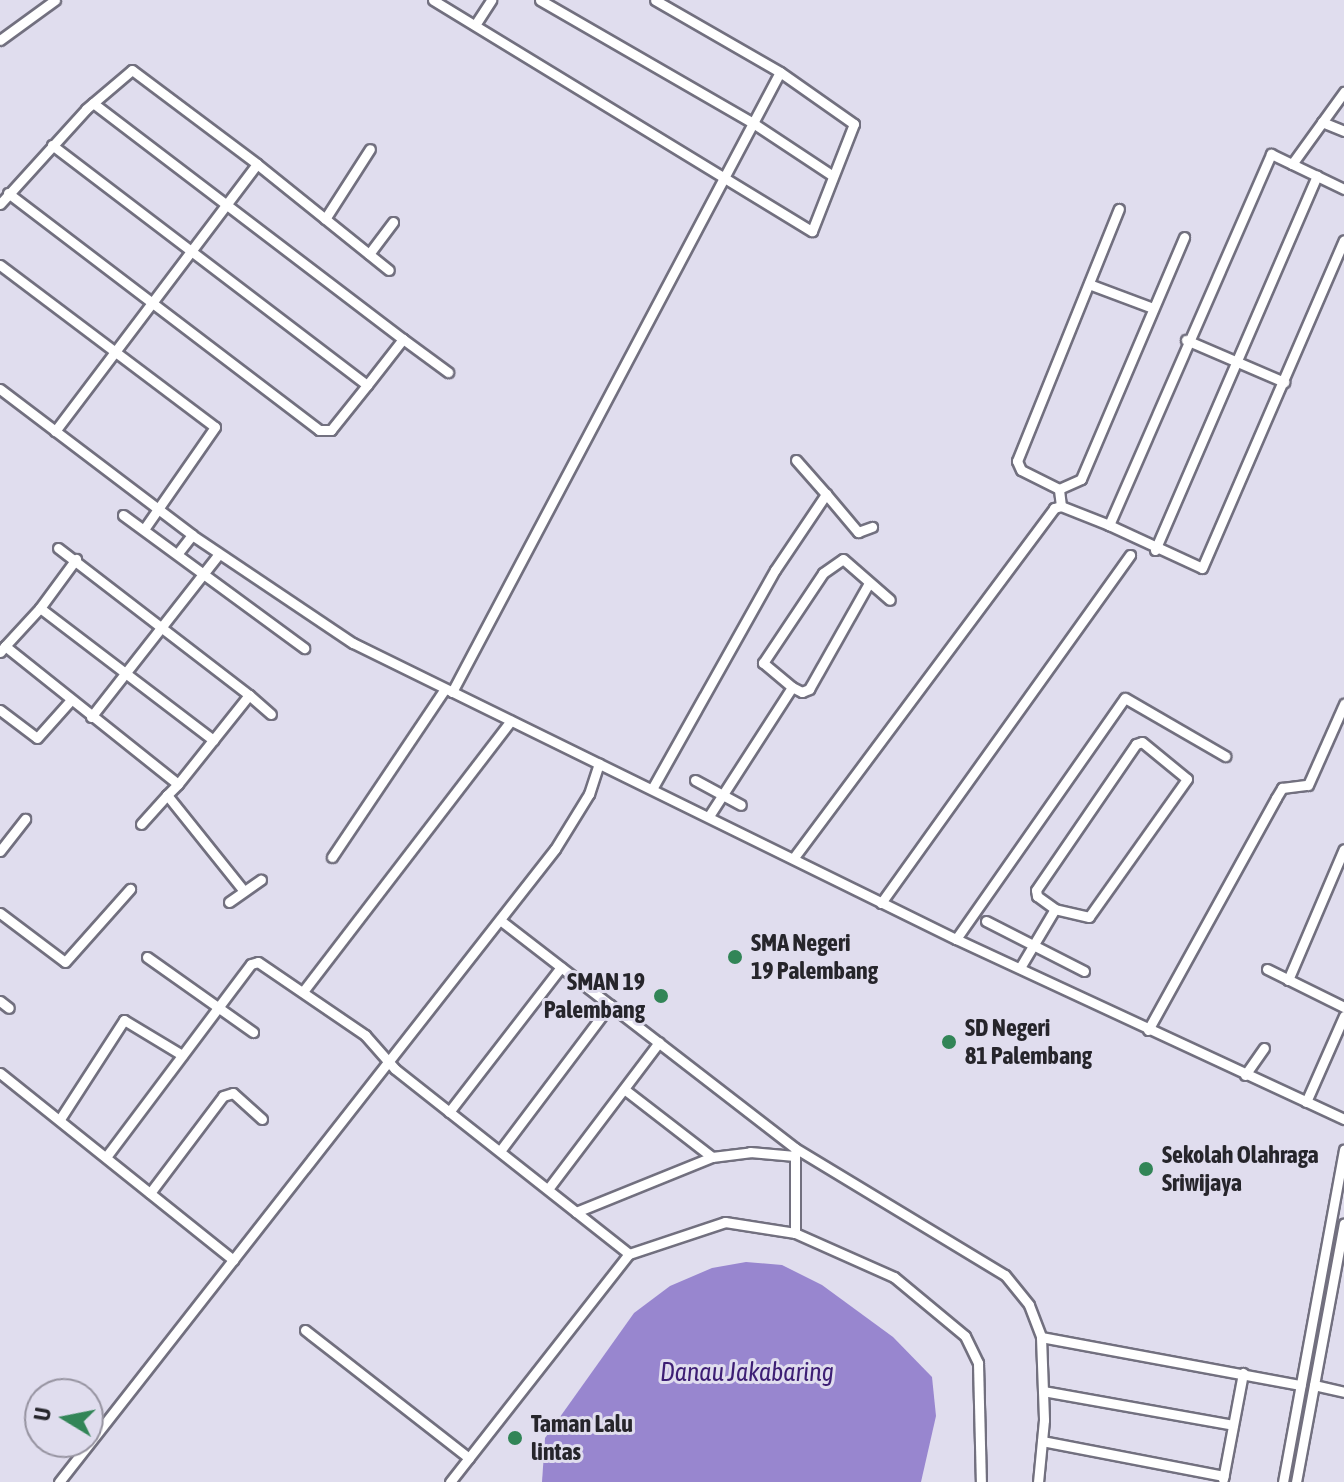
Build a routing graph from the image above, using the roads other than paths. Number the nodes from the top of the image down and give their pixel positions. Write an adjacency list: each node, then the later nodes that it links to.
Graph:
1 (55, 0): 7 (street)
2 (433, 0): 6 (street)
3 (491, 0): 6 (street)
4 (540, 0): 12 (street)
5 (655, 0): 8 (street)
6 (475, 25): 18 (street)
7 (0, 40)
8 (780, 72): 12 (street); 19 (street)
9 (1344, 93): 11 (street)
10 (93, 103): 14 (street); 16 (street); 24 (street)
11 (1322, 122): 13 (street); 17 (street)
12 (753, 123): 18 (street); 19 (street)
13 (1344, 131)
14 (52, 145): 22 (street); 30 (street)
15 (370, 149): 26 (street)
16 (257, 164): 24 (street); 26 (street)
17 (1292, 164): 20 (street); 38 (street)
18 (725, 176): 19 (street); 71 (street)
19 (833, 176)
20 (1317, 176): 21 (street); 40 (street)
21 (1344, 189)
22 (8, 193): 23 (street); 35 (street)
23 (0, 204)
24 (225, 207): 30 (street); 37 (street)
25 (1119, 209): 34 (street)
26 (325, 219): 31 (street)
27 (393, 222): 31 (street)
28 (1184, 237): 36 (street)
29 (1344, 240): 42 (street)
30 (191, 252): 35 (street); 43 (street)
31 (369, 254): 33 (street)
32 (0, 265): 39 (street)
33 (389, 270)
34 (1089, 284): 36 (street); 47 (street)
35 (153, 302): 39 (street); 43 (street)
36 (1153, 308): 47 (street)
37 (403, 339): 41 (street); 43 (street)
38 (1186, 340): 40 (street); 52 (street)
39 (116, 351): 45 (street); 50 (street)
40 (1237, 362): 42 (street); 57 (street)
41 (448, 372)
42 (1284, 382): 57 (street)
43 (367, 385)
44 (0, 389): 45 (street)
45 (55, 431): 50 (street)
46 (796, 460): 48 (street)
47 (1059, 489): 49 (street)
48 (826, 494): 53 (street); 84 (street)
49 (1061, 506): 52 (street); 93 (street)
50 (158, 510): 54 (street); 55 (street)
51 (123, 515): 54 (street)
52 (1109, 525): 57 (street)
53 (872, 527)
54 (144, 529): 58 (street)
55 (192, 535): 58 (street); 59 (street)
56 (58, 548): 61 (street)
57 (1155, 550)
58 (178, 553): 62 (street)
59 (219, 554): 62 (street); 71 (street)
60 (1130, 555): 99 (street)
61 (76, 559): 65 (street); 66 (street)
62 (203, 574): 66 (street); 67 (street)
63 (869, 583): 64 (street); 70 (street); 70 (street)
64 (890, 600)
65 (40, 608): 68 (street); 69 (street)
66 (162, 626): 69 (street); 72 (street)
67 (304, 648)
68 (2, 649): 73 (street)
69 (125, 673): 77 (street); 79 (street)
70 (792, 687): 85 (street)
71 (448, 690): 78 (street); 94 (street)
72 (249, 695): 76 (street); 79 (street)
73 (70, 701): 75 (street); 77 (street)
74 (1344, 704): 119 (street)
75 (0, 710)
76 (271, 714)
77 (91, 717): 83 (street)
78 (511, 721): 81 (street); 112 (street)
79 (213, 740): 83 (street)
80 (1225, 756): 104 (street)
81 (599, 764): 84 (street); 102 (street)
82 (695, 780): 85 (street)
83 (178, 784): 86 (street)
84 (652, 789): 88 (street)
85 (723, 793): 87 (street); 88 (street)
86 (167, 795): 90 (street); 97 (street)
87 (741, 805)
88 (709, 816): 93 (street)
89 (25, 819): 91 (street)
90 (141, 824)
91 (1, 847)
92 (1344, 849): 111 (street)
93 (795, 856): 99 (street)
94 (332, 857)
95 (261, 880): 97 (street)
96 (130, 889): 101 (street)
97 (244, 891): 98 (street)
98 (229, 902)
99 (881, 903): 104 (street)
100 (1055, 909): 100 (street); 105 (street)
101 (0, 913)
102 (500, 920): 108 (street); 124 (street)
103 (986, 921): 105 (street)
104 (956, 939): 107 (street)
105 (1033, 944): 107 (street); 110 (street)
106 (147, 957): 117 (street)
107 (1021, 966): 119 (street)
108 (561, 967): 114 (street); 129 (street)
109 (1267, 969): 111 (street)
110 (1084, 971)
111 (1288, 980): 115 (street)
112 (305, 989): 117 (street); 124 (street)
113 (0, 1001): 116 (street)
114 (610, 1005): 121 (street); 134 (street)
115 (1344, 1007)
116 (9, 1008)
117 (217, 1008): 120 (street); 123 (street)
118 (1344, 1016): 128 (street)
119 (1148, 1030): 126 (street)
120 (253, 1032)
121 (659, 1042): 127 (street); 135 (street)
122 (1264, 1048): 126 (street)
123 (182, 1055): 130 (street); 136 (street)
124 (389, 1061): 129 (street); 144 (street)
125 (0, 1073): 130 (street)
126 (1245, 1075): 128 (street)
127 (624, 1089): 137 (street); 138 (street)
128 (1306, 1102): 132 (street)
129 (449, 1112): 134 (street)
130 (60, 1119): 136 (street)
131 (262, 1119): 139 (street)
132 (1344, 1119)
133 (1344, 1150): 148 (street)
134 (500, 1151): 138 (street)
135 (795, 1152): 137 (street); 142 (street); 146 (street)
136 (106, 1157): 139 (street)
137 (712, 1157): 140 (street)
138 (548, 1189): 140 (street)
139 (150, 1193): 144 (street)
140 (576, 1212): 143 (street)
141 (1344, 1223): 149 (street)
142 (795, 1233): 143 (street); 158 (street)
143 (629, 1254): 154 (street)
144 (233, 1260): 156 (street)
145 (305, 1330): 154 (street)
146 (1041, 1337): 147 (street); 150 (street)
147 (1243, 1373): 148 (street); 152 (street)
148 (1301, 1385): 160 (street)
149 (1314, 1385): 151 (street); 161 (street)
150 (1043, 1391): 152 (street); 153 (street)
151 (1344, 1392)
152 (1233, 1425): 155 (street)
153 (1042, 1441): 155 (street); 159 (street)
154 (469, 1458): 157 (street)
155 (1223, 1479)
156 (59, 1482)
157 (450, 1482)
158 (981, 1482)
159 (1038, 1482)
160 (1283, 1482)
161 (1296, 1482)

